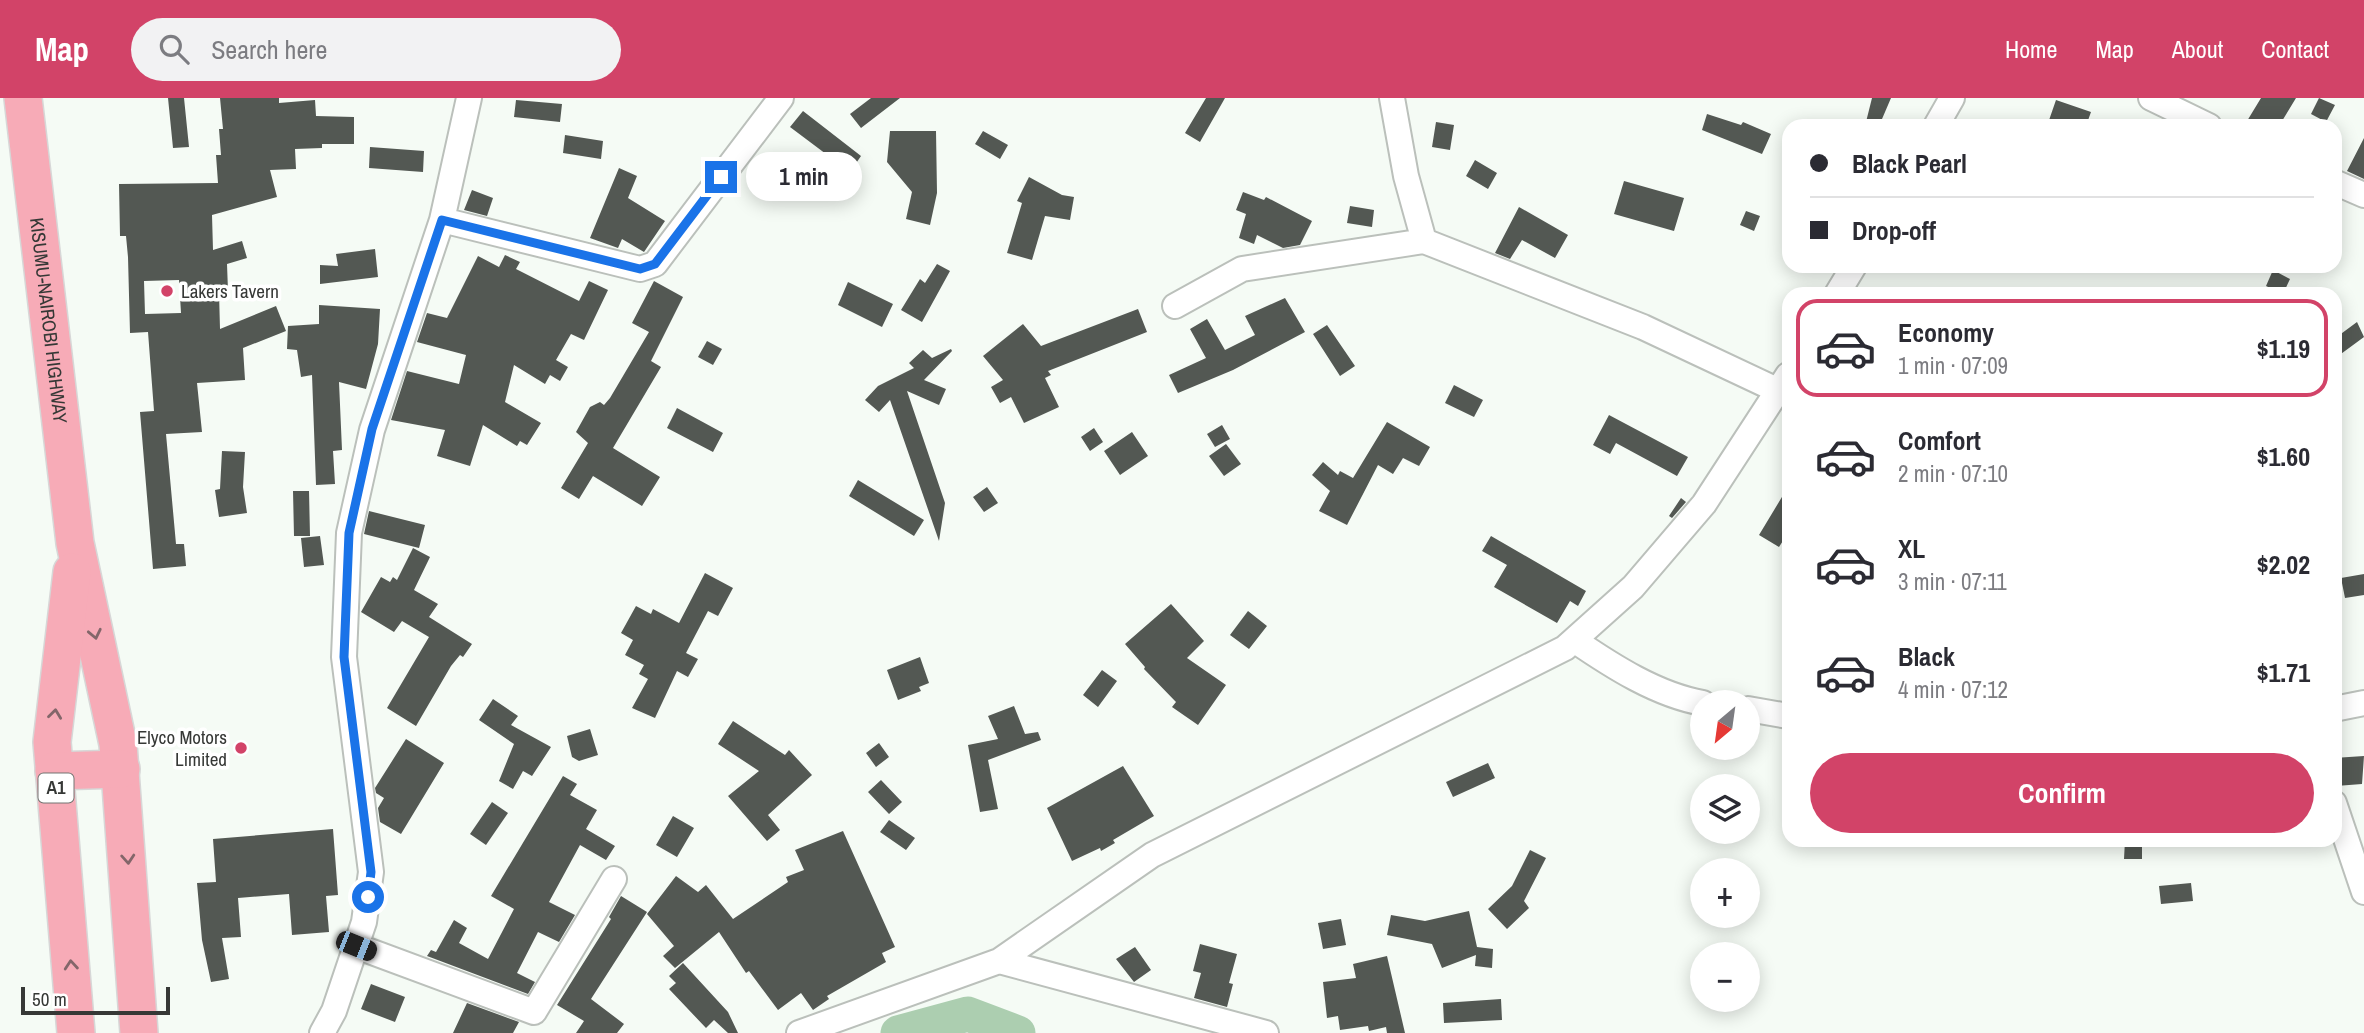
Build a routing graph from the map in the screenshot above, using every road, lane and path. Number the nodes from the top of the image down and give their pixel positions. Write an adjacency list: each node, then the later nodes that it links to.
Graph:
1 (23, 98): 16 (highway, KISUMU-NAIROBI HIGHWAY / A1)
2 (470, 98): 11 (street)
3 (781, 98): 11 (street)
4 (1392, 98): 12 (street)
5 (1951, 98): 7 (street)
6 (2151, 98): 8 (street)
7 (1940, 119)
8 (2194, 119)
9 (2342, 185): 10 (street)
10 (2364, 195)
11 (442, 220): 28 (street)
12 (1424, 241): 13 (street); 14 (street)
13 (1175, 306)
14 (1782, 382)
15 (1782, 386): 17 (street)
16 (75, 544): 23 (highway, A1, one-way to 23); 24 (highway, A1, one-way to 16)
17 (1574, 640): 18 (street); 29 (street)
18 (1690, 698)
19 (2364, 703): 20 (street)
20 (2342, 707)
21 (1760, 711): 22 (street)
22 (1782, 715)
23 (121, 769): 24 (highway); 31 (highway, A1, one-way to 31)
24 (54, 771): 30 (highway, A1, one-way to 24)
25 (2342, 827): 27 (street)
26 (614, 879): 28 (street)
27 (2364, 892)
28 (356, 946): 32 (street)
29 (999, 961): 33 (street); 34 (street)
30 (76, 1033)
31 (139, 1033)
32 (322, 1033)
33 (799, 1033)
34 (1266, 1033)

